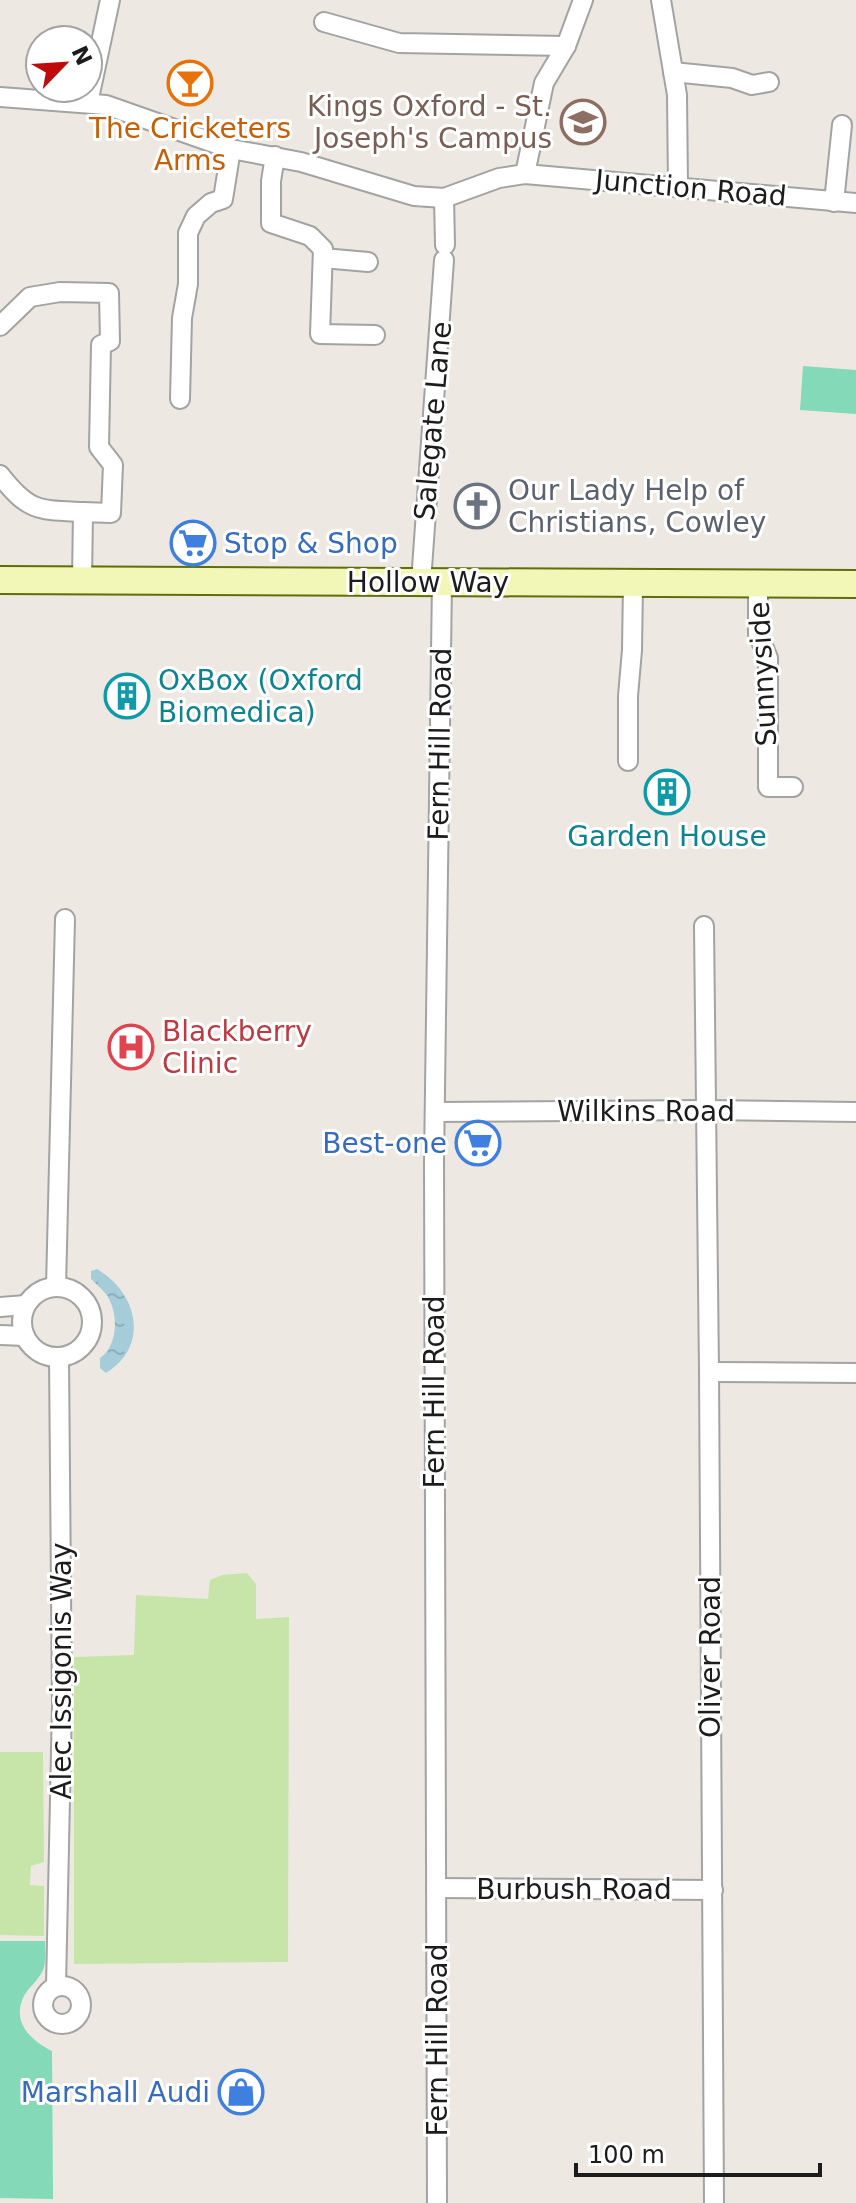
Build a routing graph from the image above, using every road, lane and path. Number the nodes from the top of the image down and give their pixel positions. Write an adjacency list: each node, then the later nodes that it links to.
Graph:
1 (110, 0): 5 (street)
2 (583, 0): 6 (street)
3 (661, 0): 7 (street)
4 (324, 22): 6 (street)
5 (104, 28)
6 (566, 46): 15 (street)
7 (673, 72): 8 (street); 16 (street)
8 (769, 82)
9 (0, 97): 10 (street)
10 (24, 99)
11 (93, 104): 13 (street)
12 (842, 125): 18 (street)
13 (231, 149): 14 (street); 24 (street)
14 (275, 156): 17 (street); 20 (street)
15 (525, 174): 16 (street, Junction Road); 17 (street, Junction Road)
16 (678, 186): 18 (street, Junction Road)
17 (444, 198): 29 (street, Salegate Lane)
18 (834, 202): 19 (street, Junction Road)
19 (856, 203)
20 (323, 258): 21 (street); 23 (street)
21 (368, 262)
22 (0, 326): 26 (street)
23 (375, 335)
24 (180, 399)
25 (0, 475): 26 (street)
26 (83, 512): 28 (street)
27 (0, 580): 28 (main road, Hollow Way)
28 (82, 580): 29 (main road, Hollow Way)
29 (432, 581): 30 (main road, Hollow Way); 38 (street, Fern Hill Road)
30 (633, 584): 31 (main road, Hollow Way); 33 (street)
31 (758, 584): 32 (main road, Hollow Way); 34 (street, Sunnyside)
32 (856, 584)
33 (628, 761)
34 (793, 787)
35 (65, 919): 40 (street)
36 (704, 926): 37 (street, Oliver Road)
37 (705, 1110): 38 (street, Wilkins Road); 39 (street, Wilkins Road); 46 (street, Oliver Road)
38 (436, 1112): 48 (street, Fern Hill Road)
39 (856, 1112)
40 (56, 1287): 41 (street); 45 (street)
41 (26, 1305): 42 (street); 44 (street)
42 (0, 1307)
43 (0, 1335): 44 (street)
44 (25, 1336): 45 (street)
45 (59, 1357): 50 (street, Alec Issigonis Way)
46 (709, 1372): 47 (street); 49 (street, Oliver Road)
47 (856, 1373)
48 (436, 1888): 49 (street, Burbush Road); 51 (street, Fern Hill Road)
49 (713, 1890): 52 (street, Oliver Road)
50 (56, 1986)
51 (437, 2203)
52 (714, 2203)

